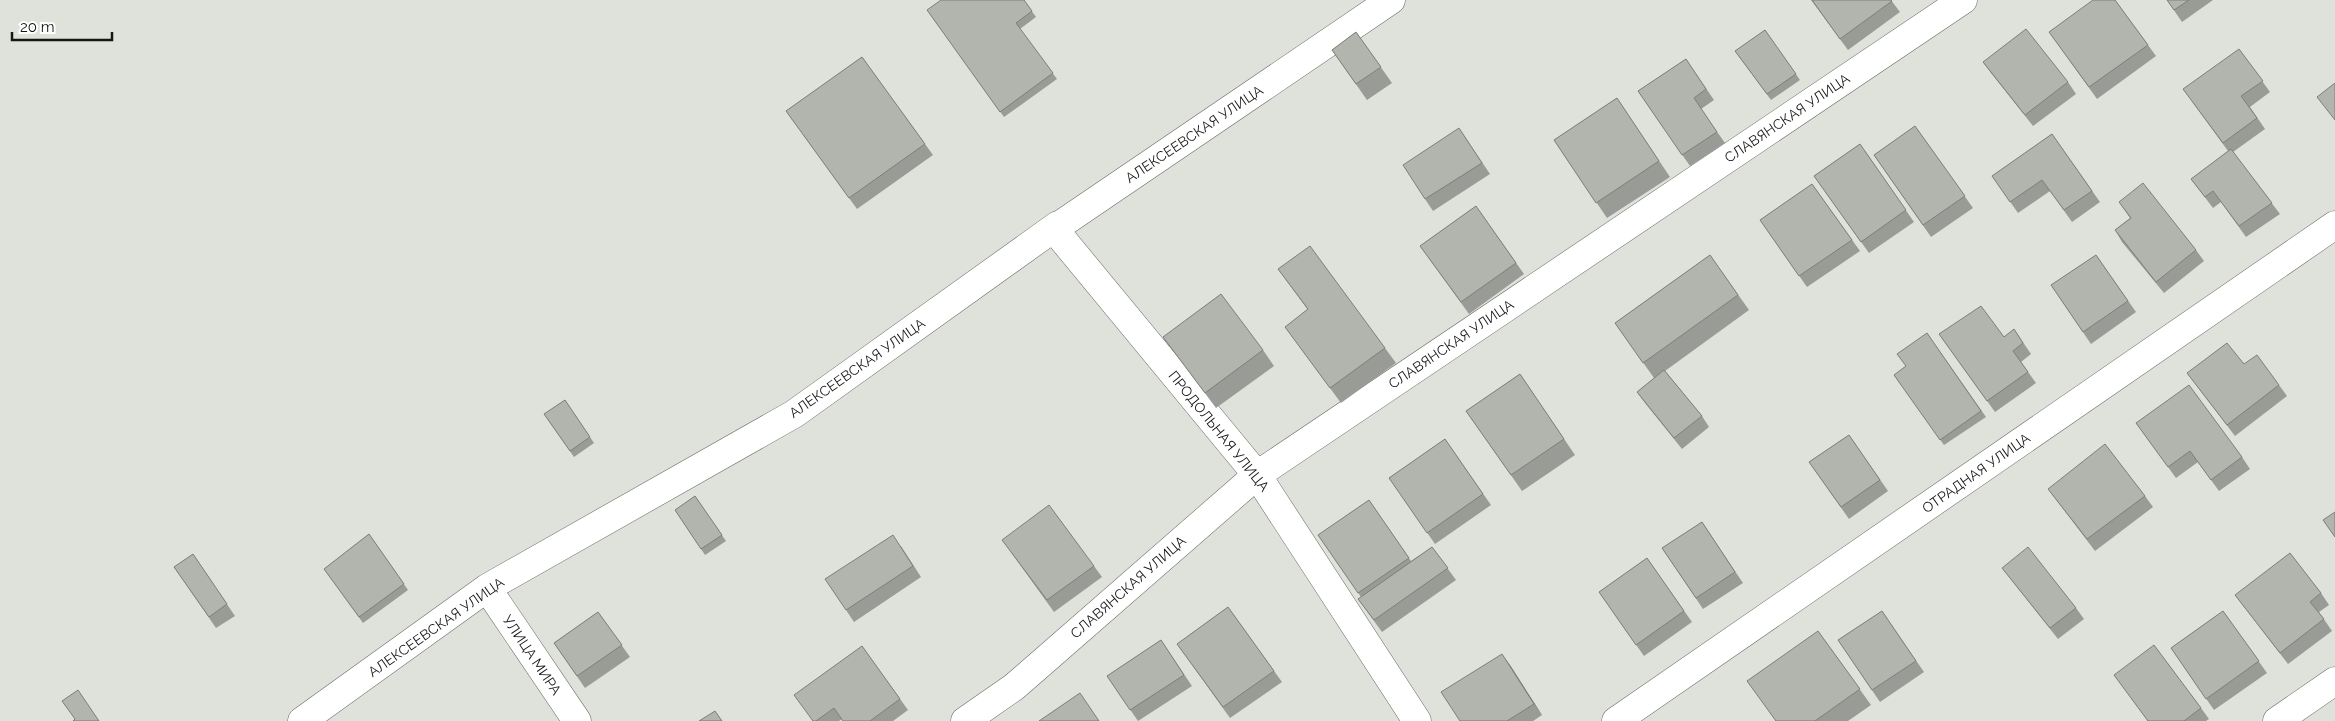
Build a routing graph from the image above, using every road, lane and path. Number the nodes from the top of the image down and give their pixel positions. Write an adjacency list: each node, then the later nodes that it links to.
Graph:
1 (1391, 0): 4 (street, АЛЕКСЕЕВСКАЯ УЛИЦА)
2 (1963, 0): 5 (street, СЛАВЯНСКАЯ УЛИЦА)
3 (2335, 225): 12 (street, ОТРАДНАЯ УЛИЦА)
4 (1054, 229): 5 (street, ПРОДОЛЬНАЯ УЛИЦА); 6 (street, АЛЕКСЕЕВСКАЯ УЛИЦА)
5 (1257, 475): 10 (street, СЛАВЯНСКАЯ УЛИЦА); 11 (street, ПРОДОЛЬНАЯ УЛИЦА)
6 (487, 588): 8 (street, АЛЕКСЕЕВСКАЯ УЛИЦА); 9 (street, УЛИЦА МИРА)
7 (2335, 681): 13 (street)
8 (302, 721)
9 (577, 721)
10 (965, 721)
11 (1417, 721)
12 (1616, 721)
13 (2277, 721)

